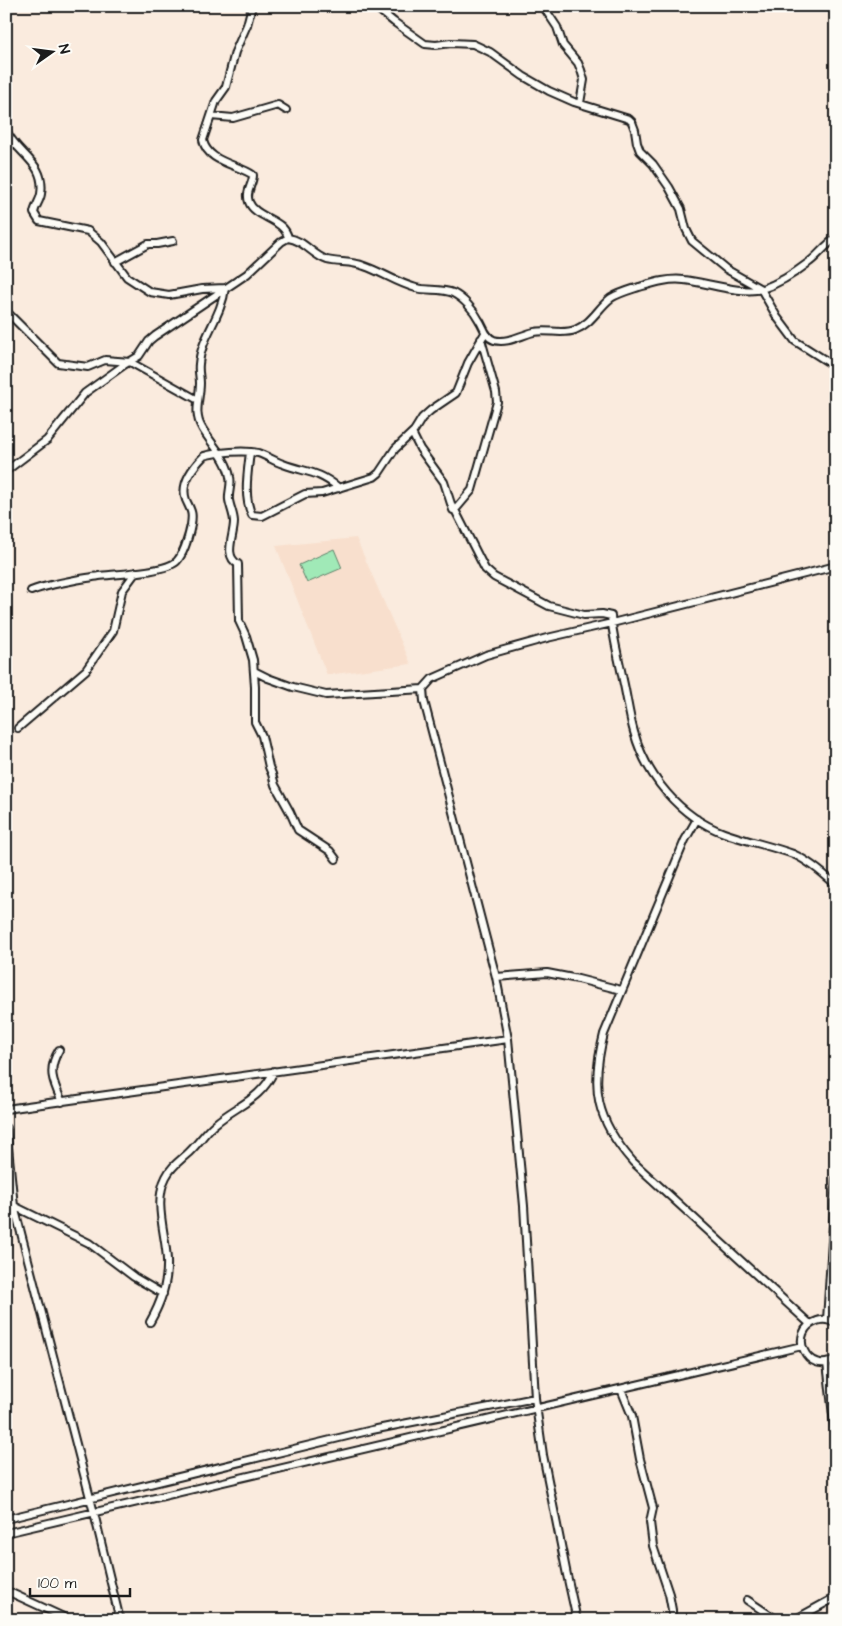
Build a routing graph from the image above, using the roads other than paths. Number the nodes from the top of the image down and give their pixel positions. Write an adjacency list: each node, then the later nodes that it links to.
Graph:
1 (252, 6): 6 (street)
2 (370, 6): 4 (street)
3 (543, 6): 4 (street)
4 (580, 104): 13 (street)
5 (286, 110): 6 (street)
6 (211, 116): 8 (street)
7 (6, 130): 11 (street)
8 (288, 238): 12 (street); 15 (street)
9 (836, 238): 13 (street)
10 (173, 240): 11 (street)
11 (116, 262): 12 (street)
12 (225, 288): 17 (street); 19 (street)
13 (761, 289): 15 (street); 18 (street)
14 (7, 312): 17 (street)
15 (485, 333): 16 (street)
16 (481, 339): 20 (street); 25 (street)
17 (130, 362): 19 (street); 23 (street)
18 (836, 367)
19 (198, 400): 22 (street)
20 (412, 433): 24 (street); 25 (street)
21 (250, 452): 22 (street); 24 (street); 24 (street)
22 (220, 454): 27 (street); 30 (street)
23 (6, 471)
24 (339, 488)
25 (455, 510): 29 (street)
26 (836, 566): 29 (street)
27 (136, 572): 28 (street); 32 (street)
28 (31, 591)
29 (612, 623): 31 (street); 33 (street)
30 (254, 670): 31 (street); 34 (street)
31 (424, 689): 36 (street)
32 (18, 728)
33 (696, 819): 35 (street); 37 (street)
34 (336, 858)
35 (836, 885)
36 (496, 977): 37 (street); 38 (street)
37 (621, 990): 49 (street)
38 (508, 1039): 40 (street); 55 (street)
39 (59, 1050): 41 (street)
40 (274, 1071): 41 (street); 46 (street)
41 (62, 1102): 42 (street)
42 (6, 1109)
43 (6, 1128): 45 (street)
44 (836, 1178): 47 (street)
45 (14, 1206): 46 (street); 58 (street)
46 (162, 1294): 48 (street)
47 (827, 1320): 49 (street); 50 (street)
48 (150, 1322)
49 (810, 1324): 51 (street)
50 (836, 1324)
51 (802, 1346): 53 (street); 54 (street)
52 (836, 1359): 53 (street)
53 (827, 1363): 57 (street)
54 (621, 1390): 56 (street); 68 (street)
55 (535, 1398): 56 (street); 58 (street)
56 (536, 1408): 59 (street); 67 (street)
57 (836, 1442)
58 (90, 1500): 59 (street); 60 (street)
59 (94, 1513): 61 (street); 66 (street)
60 (6, 1520)
61 (6, 1533)
62 (8, 1591): 65 (street)
63 (836, 1597): 70 (street)
64 (747, 1600): 69 (street)
65 (70, 1620)
66 (120, 1620)
67 (577, 1620)
68 (672, 1620)
69 (777, 1620)
70 (790, 1620)

